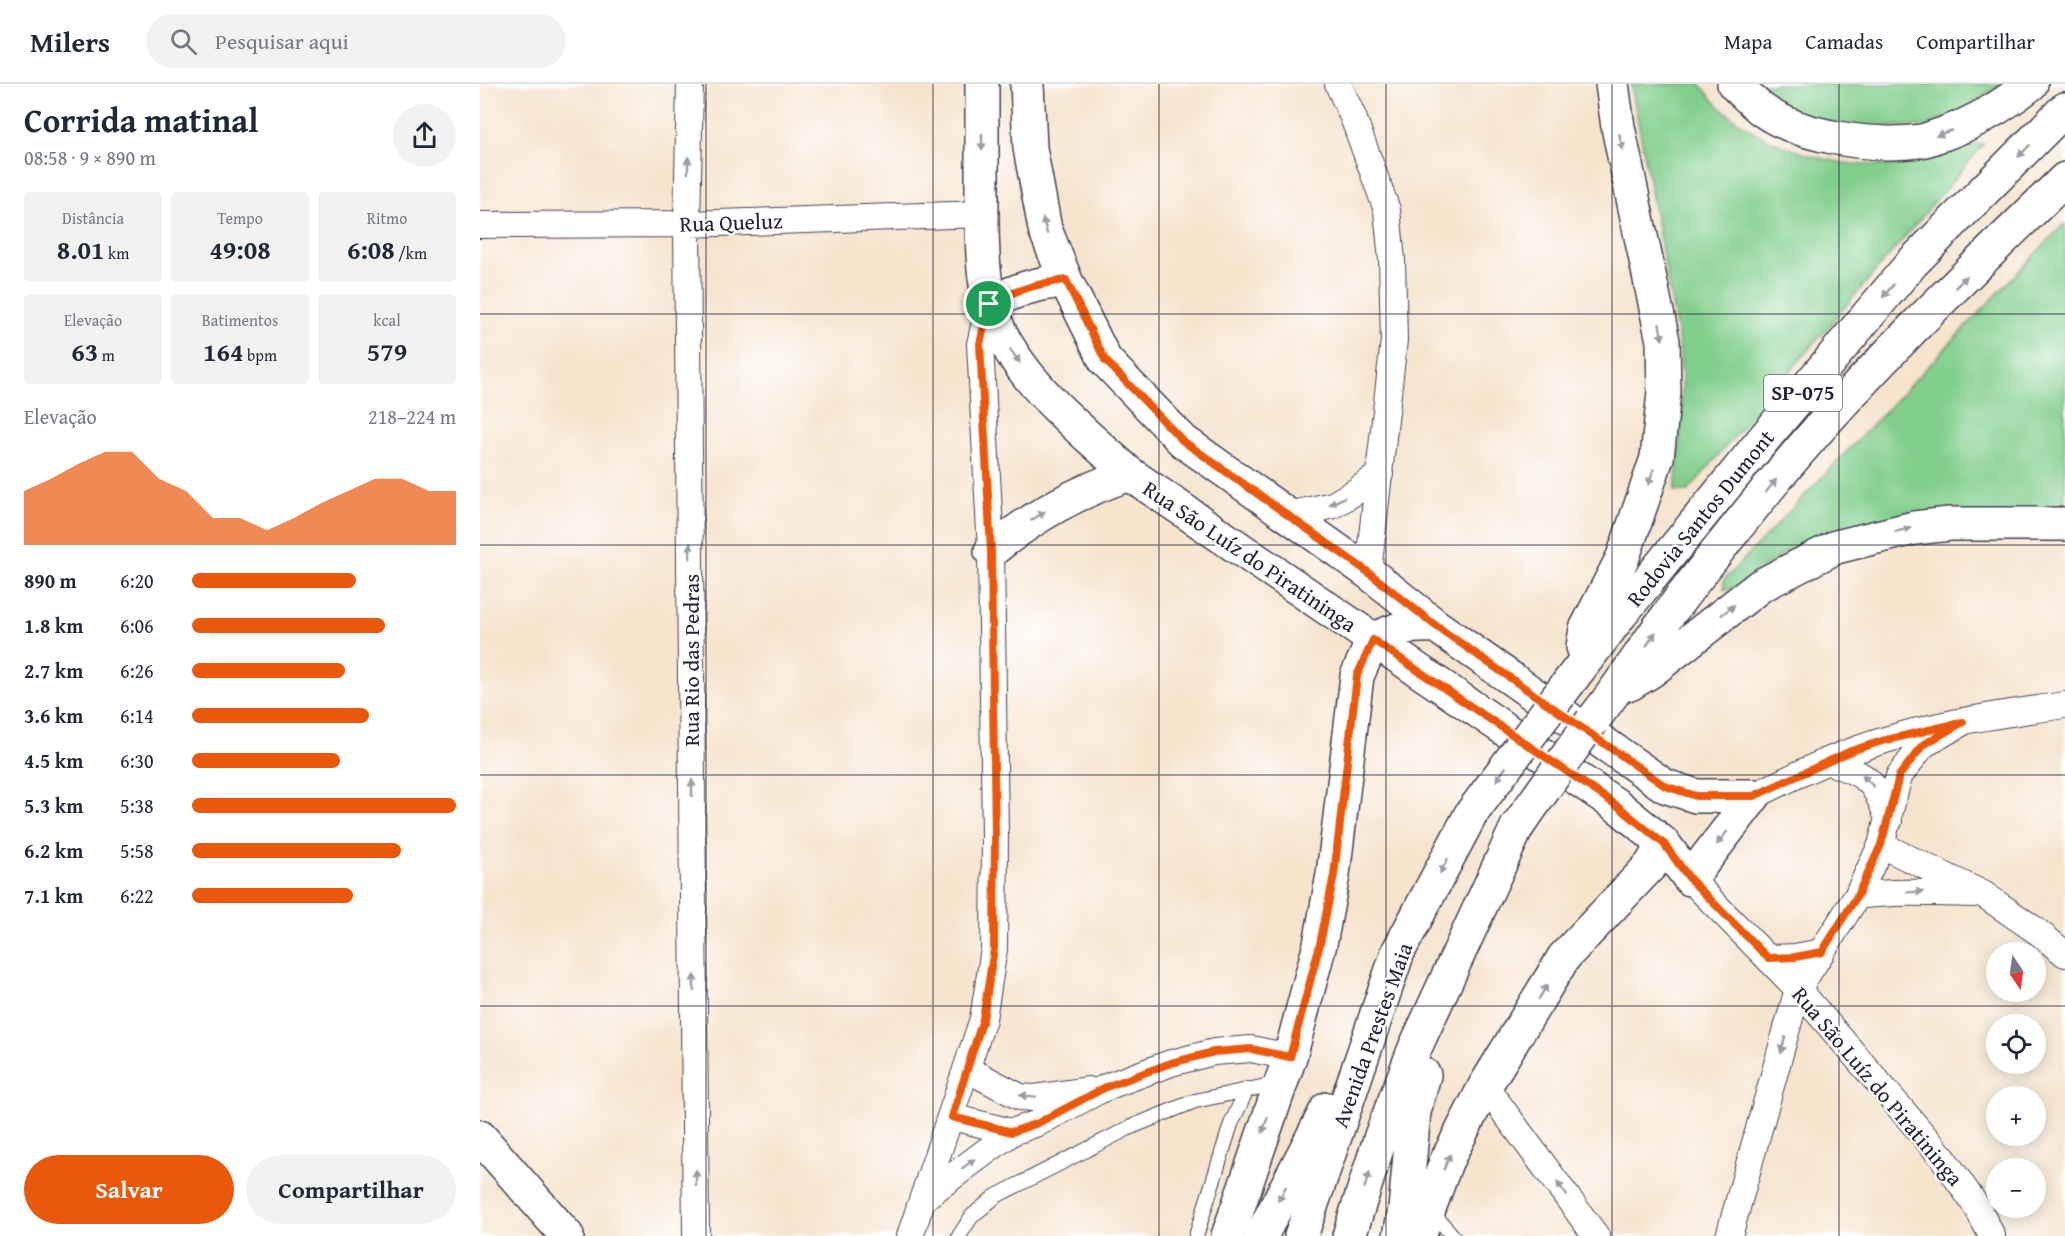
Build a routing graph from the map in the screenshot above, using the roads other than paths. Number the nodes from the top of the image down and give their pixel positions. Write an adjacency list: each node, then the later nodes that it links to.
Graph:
1 (690, 84): 11 (street, Rua Rio das Pedras, one-way to 1)
2 (982, 84): 10 (main road, Rua São Luíz do Piratininga, one-way to 10)
3 (1027, 84): 13 (main road, one-way to 3)
4 (1338, 84): 16 (street)
5 (1612, 84): 23 (main road, one-way to 23)
6 (1734, 84): 7 (main road, one-way to 6)
7 (2031, 84)
8 (2065, 109): 23 (main road, Rodovia Santos Dumont / SP-075, one-way to 23)
9 (2065, 180): 24 (main road, Rodovia Santos Dumont / SP-075, one-way to 9)
10 (982, 214): 11 (street, Rua Queluz); 14 (main road, Rua São Luíz do Piratininga)
11 (687, 224): 12 (street, Rua Queluz); 54 (street, Rua Rio das Pedras, one-way to 11)
12 (480, 225)
13 (1066, 280): 14 (main road); 17 (main road)
14 (989, 304): 15 (main road, Rua São Luíz do Piratininga, one-way to 15); 19 (street)
15 (1130, 474): 19 (main road, one-way to 15); 22 (main road, Rua São Luíz do Piratininga)
16 (1380, 474): 17 (street, one-way to 17); 20 (street)
17 (1288, 515): 20 (main road)
18 (2065, 524): 24 (main road, one-way to 18)
19 (991, 552): 43 (street)
20 (1368, 572): 21 (main road)
21 (1436, 626): 22 (main road); 29 (main road)
22 (1373, 640): 32 (main road, Rua São Luíz do Piratininga); 44 (main road)
23 (1570, 681): 37 (main road, Avenida Prestes Maia, one-way to 37, bridge)
24 (1613, 695): 26 (main road, Rodovia Santos Dumont / SP-075)
25 (2065, 705): 27 (street)
26 (1592, 721): 41 (main road, Avenida Prestes Maia, bridge)
27 (1963, 722): 28 (street); 31 (street)
28 (1827, 761): 30 (street); 31 (street, one-way to 28)
29 (1665, 786): 30 (main road); 32 (main road)
30 (1754, 796): 34 (main road, one-way to 34)
31 (1889, 821): 33 (street)
32 (1664, 844): 34 (main road, Rua São Luíz do Piratininga); 45 (main road, one-way to 32)
33 (1881, 845): 35 (street); 36 (street)
34 (1690, 879): 40 (street, Rua São Luíz do Piratininga)
35 (1983, 894): 36 (street, one-way to 35); 39 (street)
36 (1857, 896): 38 (street)
37 (1398, 952): 59 (main road, one-way to 59); 60 (main road, Avenida Prestes Maia)
38 (1822, 952): 40 (street); 42 (street)
39 (2065, 954)
40 (1768, 958): 42 (street, Rua São Luíz do Piratininga)
41 (1455, 965): 61 (main road, Avenida Prestes Maia, one-way to 41); 62 (main road)
42 (1798, 989): 65 (street, one-way to 65); 66 (street, Rua São Luíz do Piratininga)
43 (968, 1069): 46 (street, one-way to 43); 48 (street)
44 (1285, 1070): 46 (street); 47 (lane); 58 (main road, one-way to 58)
45 (1485, 1086): 52 (main road, one-way to 45); 64 (street, one-way to 45)
46 (1106, 1087): 49 (street)
47 (1246, 1089): 56 (lane); 57 (lane)
48 (952, 1117): 49 (street); 51 (street)
49 (1012, 1132): 51 (street, one-way to 49)
50 (480, 1137): 53 (main road)
51 (925, 1197): 55 (street)
52 (1424, 1222): 63 (lane)
53 (567, 1236)
54 (696, 1236)
55 (910, 1236)
56 (959, 1236)
57 (1196, 1236)
58 (1228, 1236)
59 (1260, 1236)
60 (1301, 1236)
61 (1349, 1236)
62 (1400, 1236)
63 (1454, 1236)
64 (1596, 1236)
65 (1729, 1236)
66 (1992, 1236)

